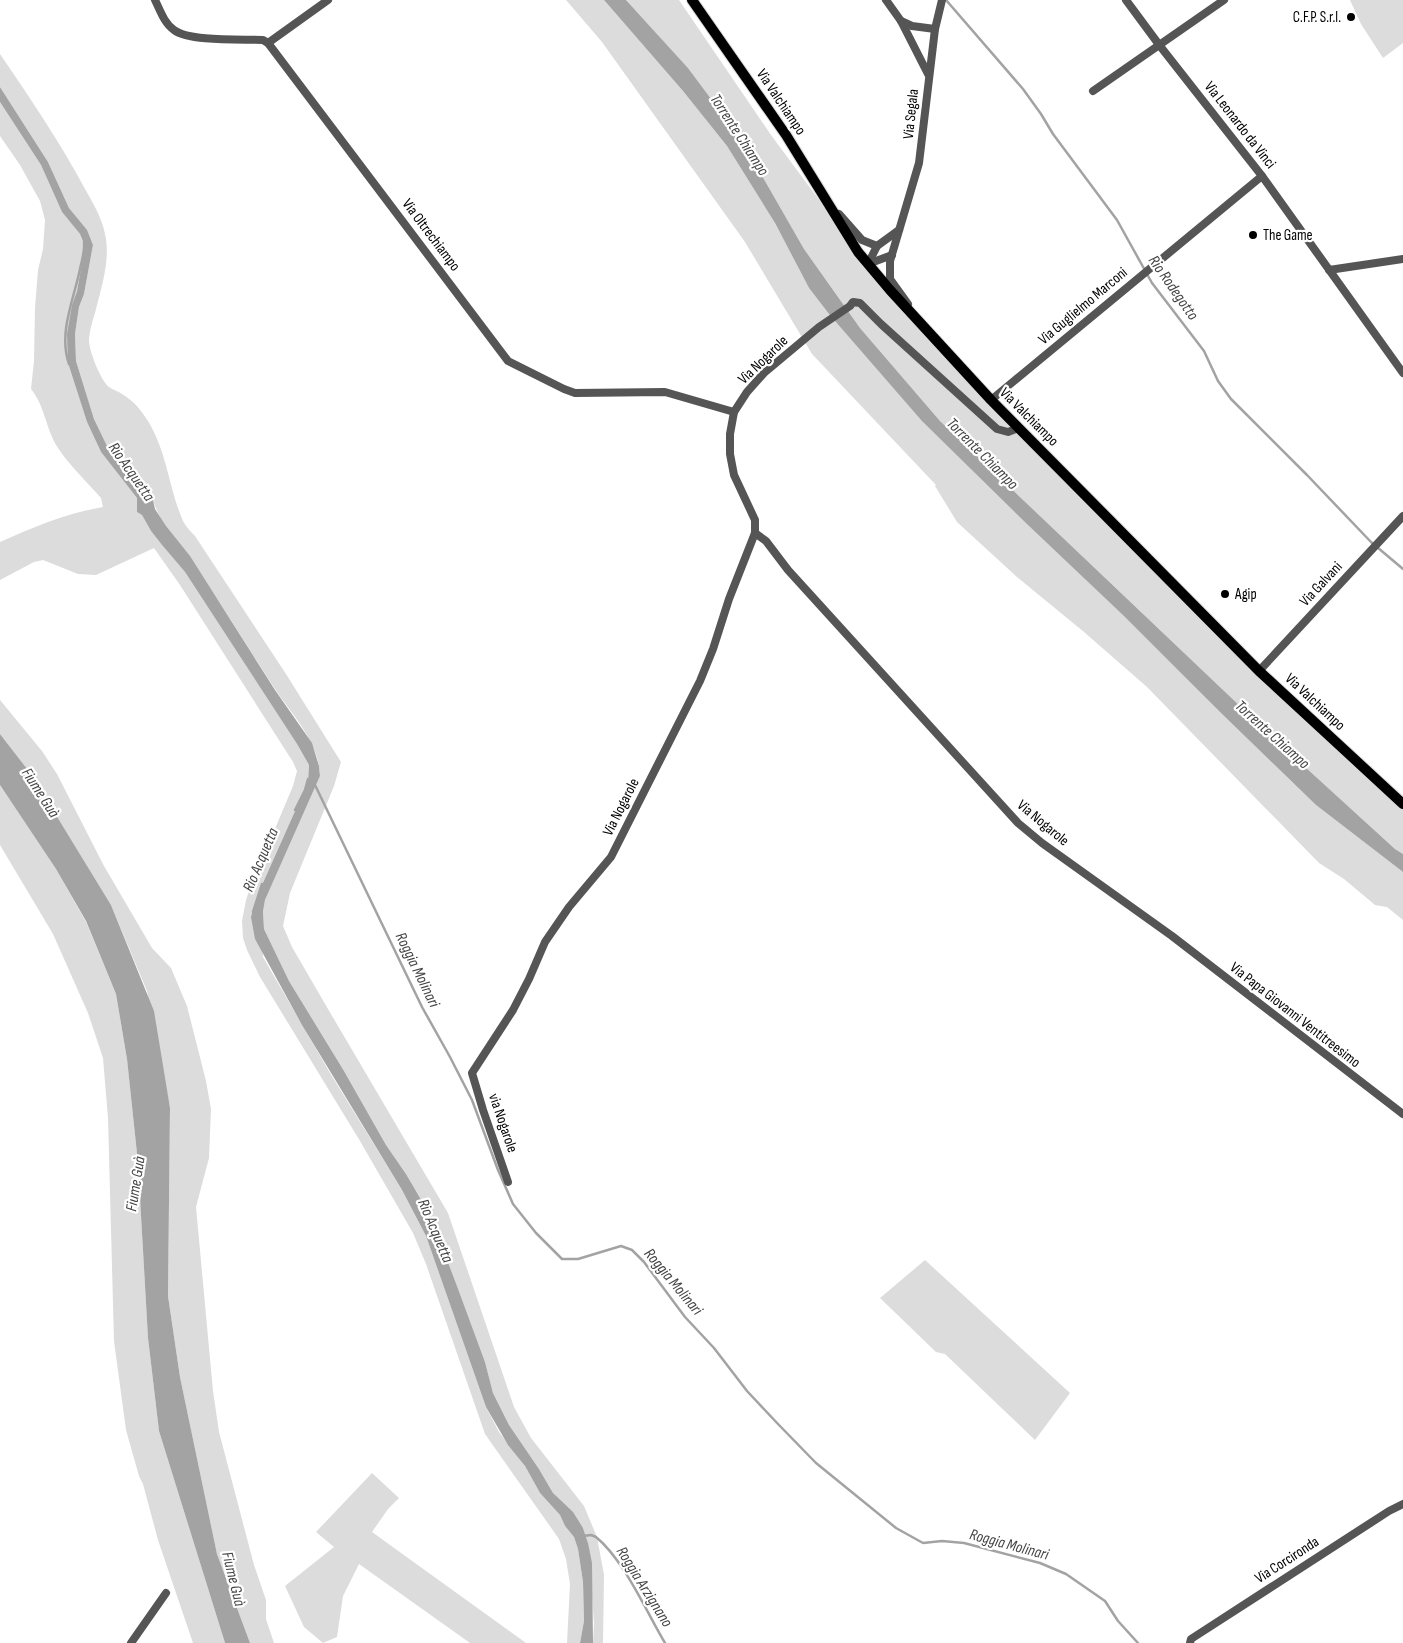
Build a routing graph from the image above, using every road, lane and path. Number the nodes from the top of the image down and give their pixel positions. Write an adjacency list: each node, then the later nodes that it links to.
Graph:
1 (155, 0): 10 (street)
2 (328, 0): 10 (street)
3 (692, 0): 15 (main road, Via Valchiampo)
4 (886, 0): 8 (street)
5 (942, 0): 9 (street, Via Segala)
6 (1126, 0): 11 (street, Via Leonardo da Vinci)
7 (1224, 0): 11 (street)
8 (901, 21): 9 (street); 12 (street)
9 (935, 29): 12 (street, Via Segala)
10 (268, 43): 25 (street, Via Oltrechiampo)
11 (1160, 46): 13 (street); 14 (street, Via Leonardo da Vinci)
12 (929, 76): 16 (street, Via Segala)
13 (1094, 91)
14 (1262, 176): 21 (street, Via Leonardo da Vinci); 24 (street, Via Guglielmo Marconi)
15 (825, 199): 17 (street); 20 (main road, Via Valchiampo)
16 (899, 230): 17 (street); 18 (street, Via Segala)
17 (876, 246): 20 (street)
18 (892, 255): 20 (street); 22 (street, Via Segala)
19 (1403, 259): 21 (street)
20 (868, 264): 22 (main road, Via Valchiampo)
21 (1329, 270): 23 (street, Via Leonardo da Vinci)
22 (920, 323): 24 (main road, Via Valchiampo)
23 (1403, 373)
24 (991, 400): 26 (main road, Via Valchiampo)
25 (734, 412): 26 (street, Via Nogarole); 28 (street, Via Nogarole)
26 (1019, 428): 29 (main road, Via Valchiampo)
27 (1403, 516): 29 (street, Via Galvani)
28 (755, 532): 31 (street, Via Nogarole); 32 (street, Via Nogarole)
29 (1259, 671): 30 (main road, Via Valchiampo)
30 (1403, 804)
31 (1172, 936): 33 (street, Via Papa Giovanni Ventitreesimo)
32 (472, 1073): 34 (street, via Nogarole)
33 (1403, 1114)
34 (508, 1182)
35 (1403, 1504): 38 (street, Via Corcironda)
36 (166, 1593): 37 (street)
37 (131, 1643)
38 (1190, 1643)

